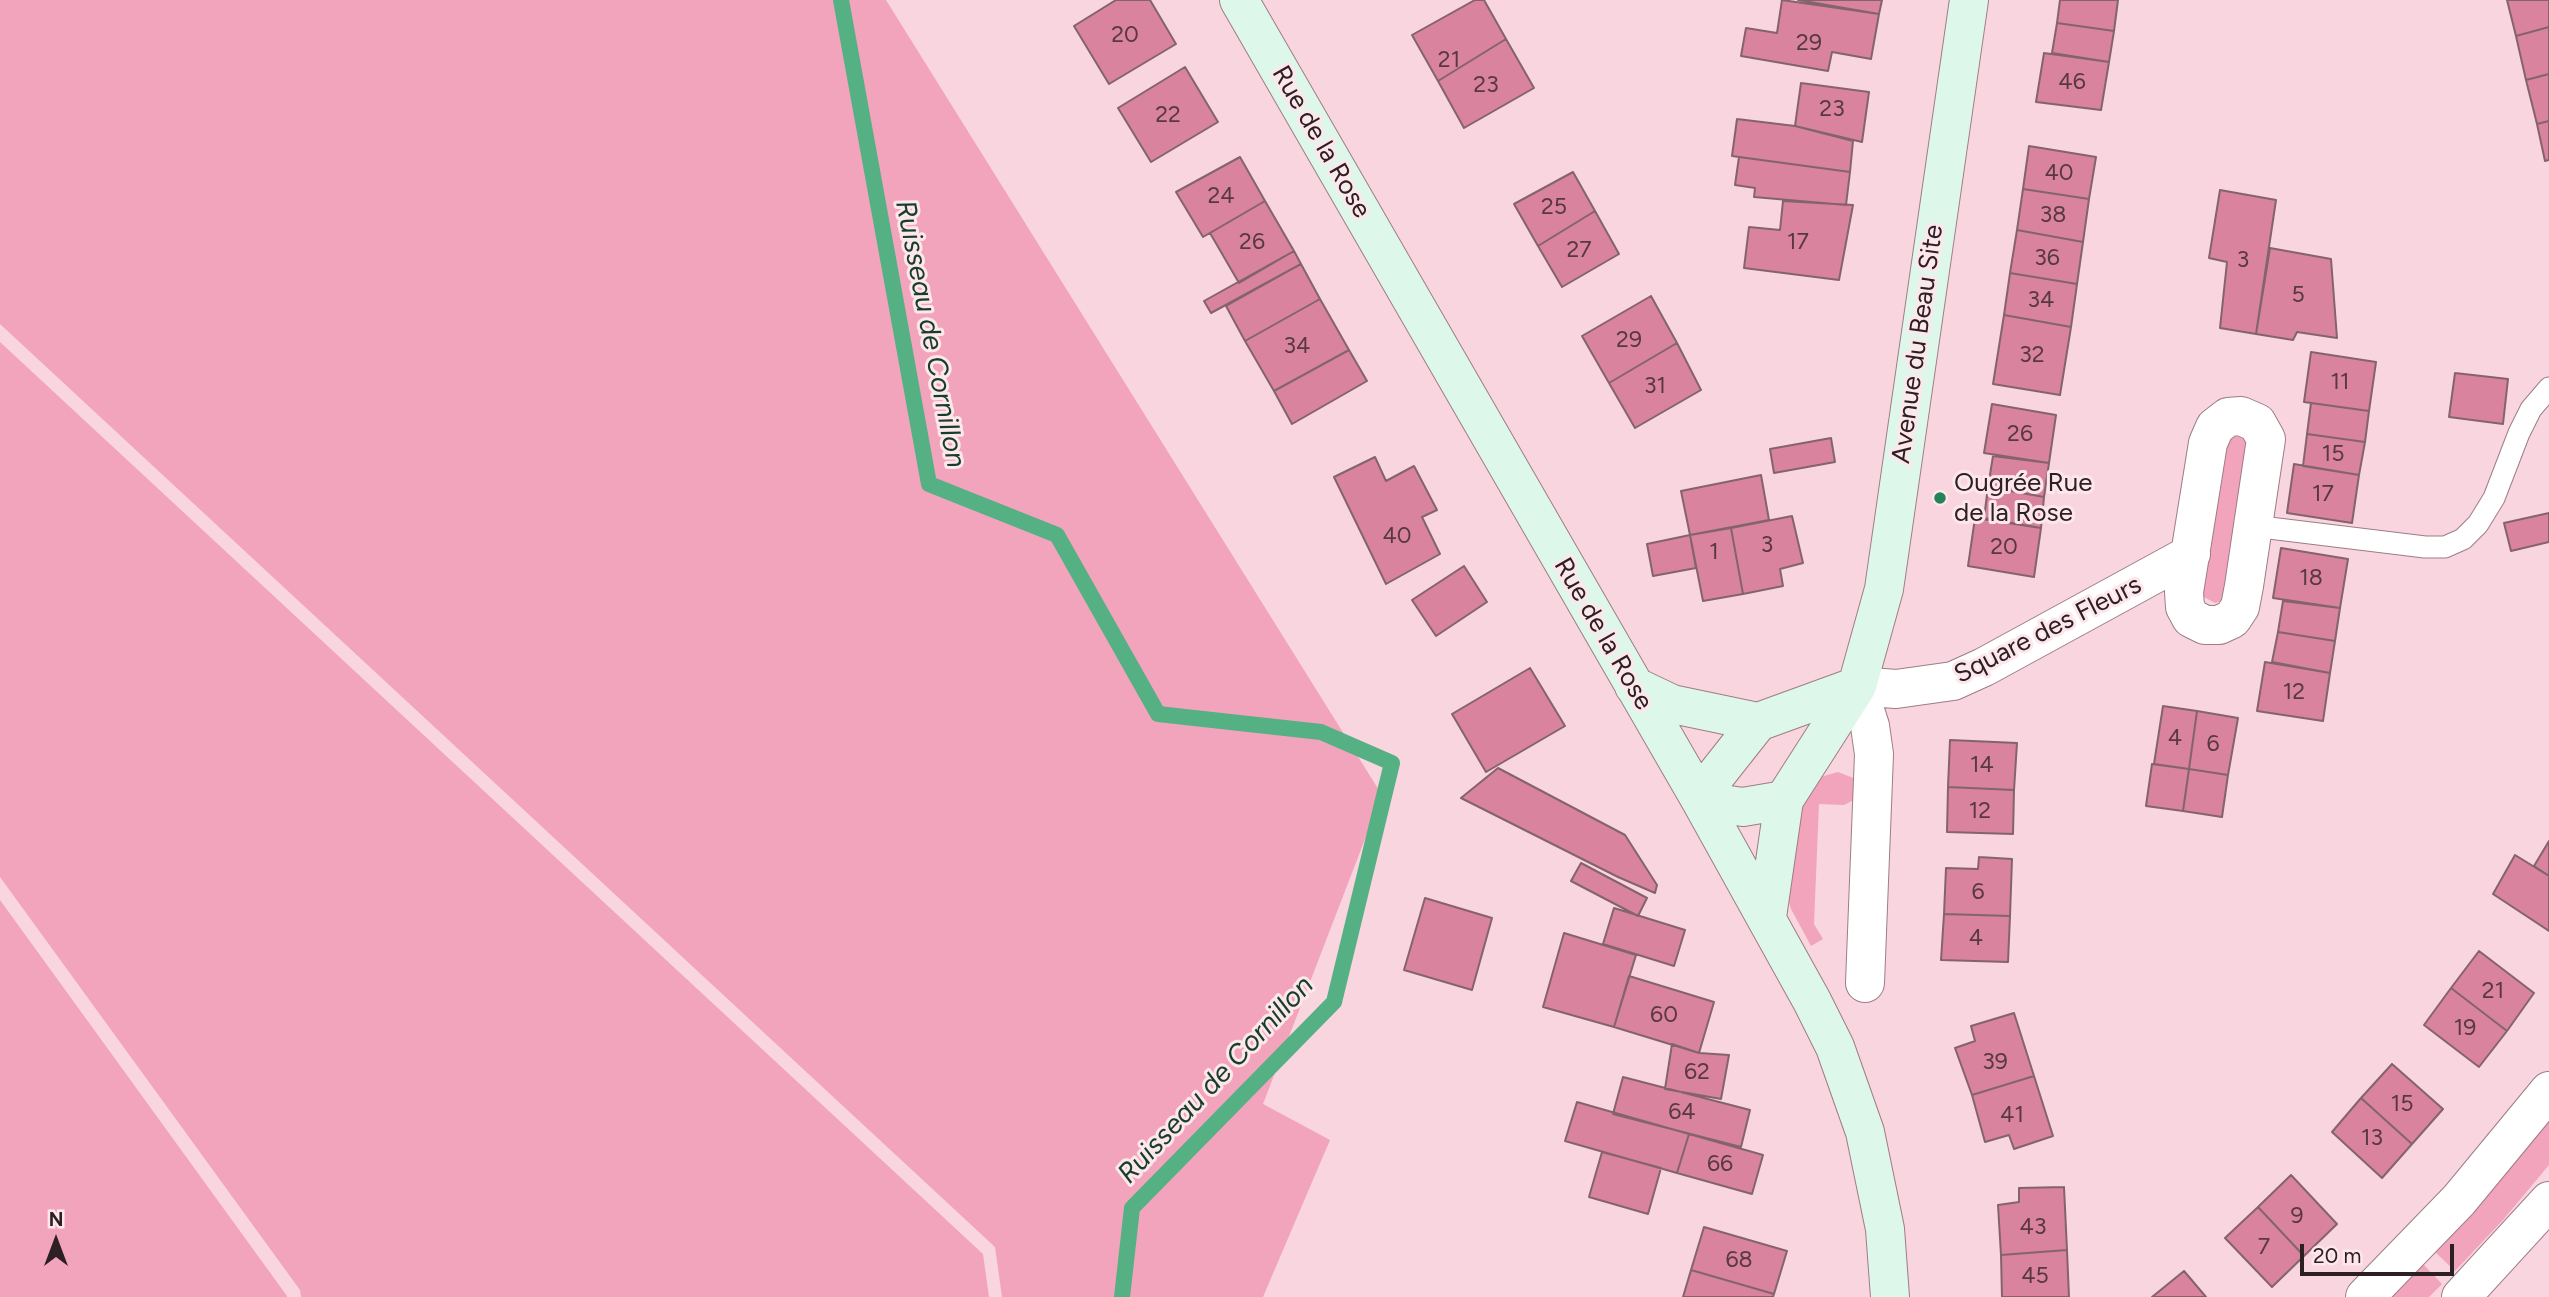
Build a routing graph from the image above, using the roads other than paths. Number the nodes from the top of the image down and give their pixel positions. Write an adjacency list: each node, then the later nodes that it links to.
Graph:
1 (1239, 0): 6 (main road, Rue de la Rose)
2 (1969, 0): 7 (main road, Avenue du Beau Site)
3 (2549, 387): 4 (lane)
4 (2253, 526): 5 (street, Square des Fleurs); 5 (street, Square des Fleurs)
5 (2191, 554): 7 (street, Square des Fleurs)
6 (1634, 686): 8 (main road); 10 (main road, Rue de la Rose)
7 (1857, 686): 8 (main road); 9 (main road, Avenue du Beau Site); 12 (street)
8 (1758, 722): 10 (main road)
9 (1784, 800): 10 (main road); 11 (main road, Avenue du Beau Site)
10 (1701, 801): 11 (main road, Rue de la Rose)
11 (1767, 917): 15 (main road, Rue de la Rose)
12 (1866, 983)
13 (2549, 1091): 16 (street)
14 (2549, 1201): 17 (street)
15 (1890, 1297)
16 (2365, 1297)
17 (2461, 1297)

